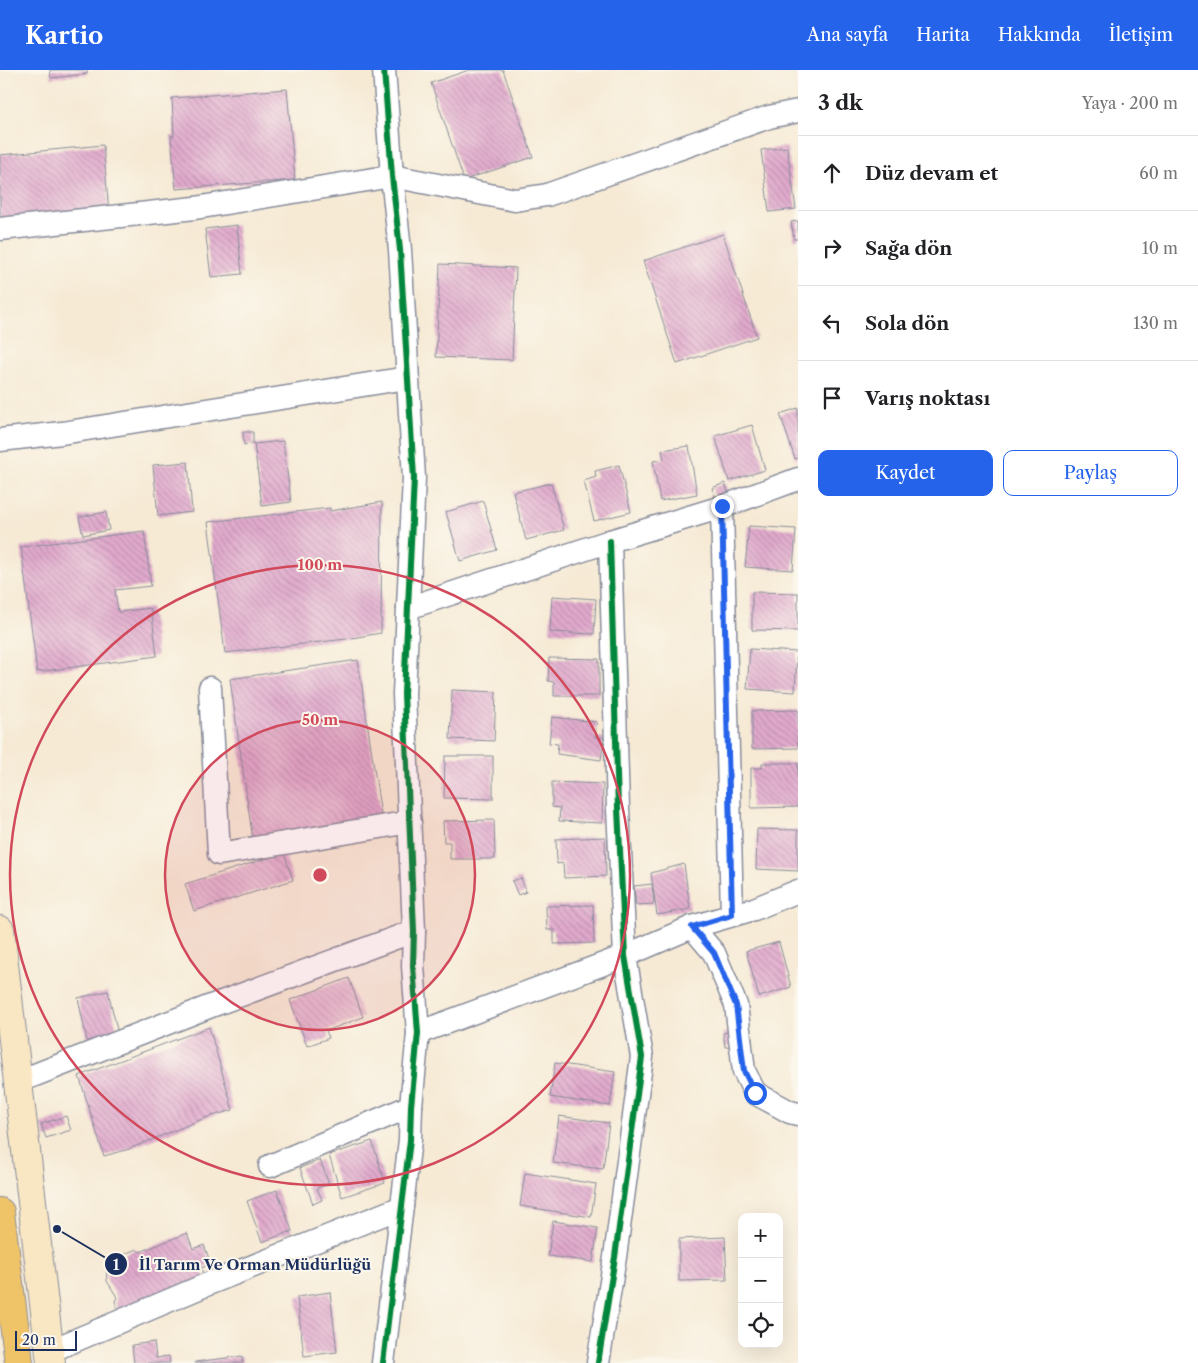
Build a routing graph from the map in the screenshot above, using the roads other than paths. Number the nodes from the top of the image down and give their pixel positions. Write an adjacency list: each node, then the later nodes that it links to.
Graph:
1 (384, 70): 3 (street)
2 (798, 111): 3 (street)
3 (392, 176): 4 (street); 5 (street)
4 (0, 229)
5 (407, 378): 6 (street); 10 (street)
6 (0, 440)
7 (798, 479): 8 (street)
8 (722, 506): 9 (street); 14 (street)
9 (610, 541): 10 (street); 18 (street)
10 (408, 608): 12 (street)
11 (210, 688): 12 (street)
12 (410, 822): 17 (street)
13 (798, 891): 14 (street)
14 (732, 915): 15 (street)
15 (692, 927): 18 (street); 22 (street)
16 (0, 930): 20 (street)
17 (414, 932): 19 (street); 20 (street)
18 (624, 956): 19 (street); 29 (street)
19 (418, 1033): 21 (street)
20 (17, 1082): 26 (street)
21 (411, 1106): 23 (street); 24 (street)
22 (798, 1114)
23 (270, 1166)
24 (402, 1207): 26 (street); 28 (street)
25 (0, 1212): 27 (highway)
26 (51, 1357)
27 (19, 1363)
28 (383, 1363)
29 (598, 1363)

